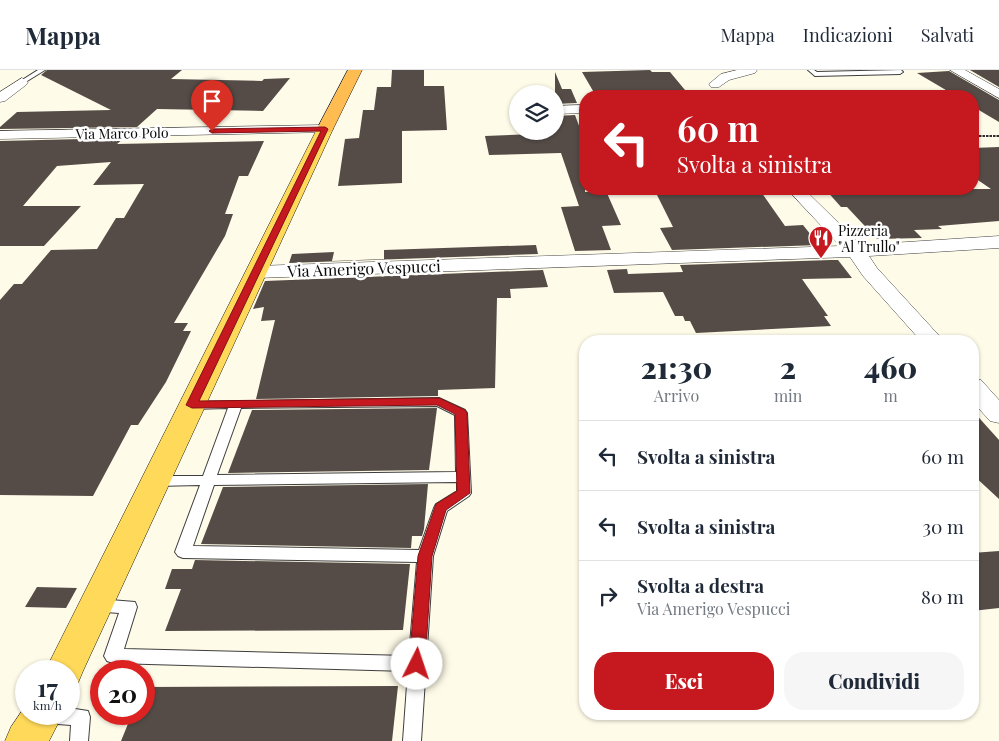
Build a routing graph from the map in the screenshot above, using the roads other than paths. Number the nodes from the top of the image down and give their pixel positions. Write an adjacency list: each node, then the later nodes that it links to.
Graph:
1 (42, 70): 9 (lane)
2 (348, 70): 14 (highway)
3 (355, 70): 14 (highway)
4 (751, 70): 10 (street)
5 (811, 70): 6 (lane)
6 (897, 70)
7 (956, 70): 11 (street)
8 (707, 72): 10 (street)
9 (22, 82): 12 (street)
10 (722, 82)
11 (999, 94)
12 (0, 98)
13 (579, 109): 15 (street)
14 (334, 110): 16 (highway)
15 (564, 110)
16 (325, 129): 17 (street, Via Marco Polo); 23 (main road)
17 (0, 135)
18 (801, 195): 21 (street)
19 (999, 242): 20 (street, Via Amerigo Vespucci)
20 (978, 243): 21 (street, Via Amerigo Vespucci); 22 (street)
21 (856, 251): 23 (street, Via Amerigo Vespucci); 24 (street)
22 (999, 255)
23 (256, 272): 27 (main road)
24 (927, 335)
25 (979, 394): 28 (street)
26 (236, 404): 27 (lane); 29 (lane); 30 (lane)
27 (192, 405): 31 (main road)
28 (999, 415)
29 (463, 477): 30 (lane); 32 (lane)
30 (209, 480): 31 (lane); 32 (lane)
31 (155, 481): 33 (main road)
32 (425, 556): 35 (lane)
33 (95, 606): 34 (main road); 35 (lane)
34 (69, 660)
35 (417, 664): 38 (lane)
36 (38, 728): 37 (lane)
37 (79, 741)
38 (412, 741)

